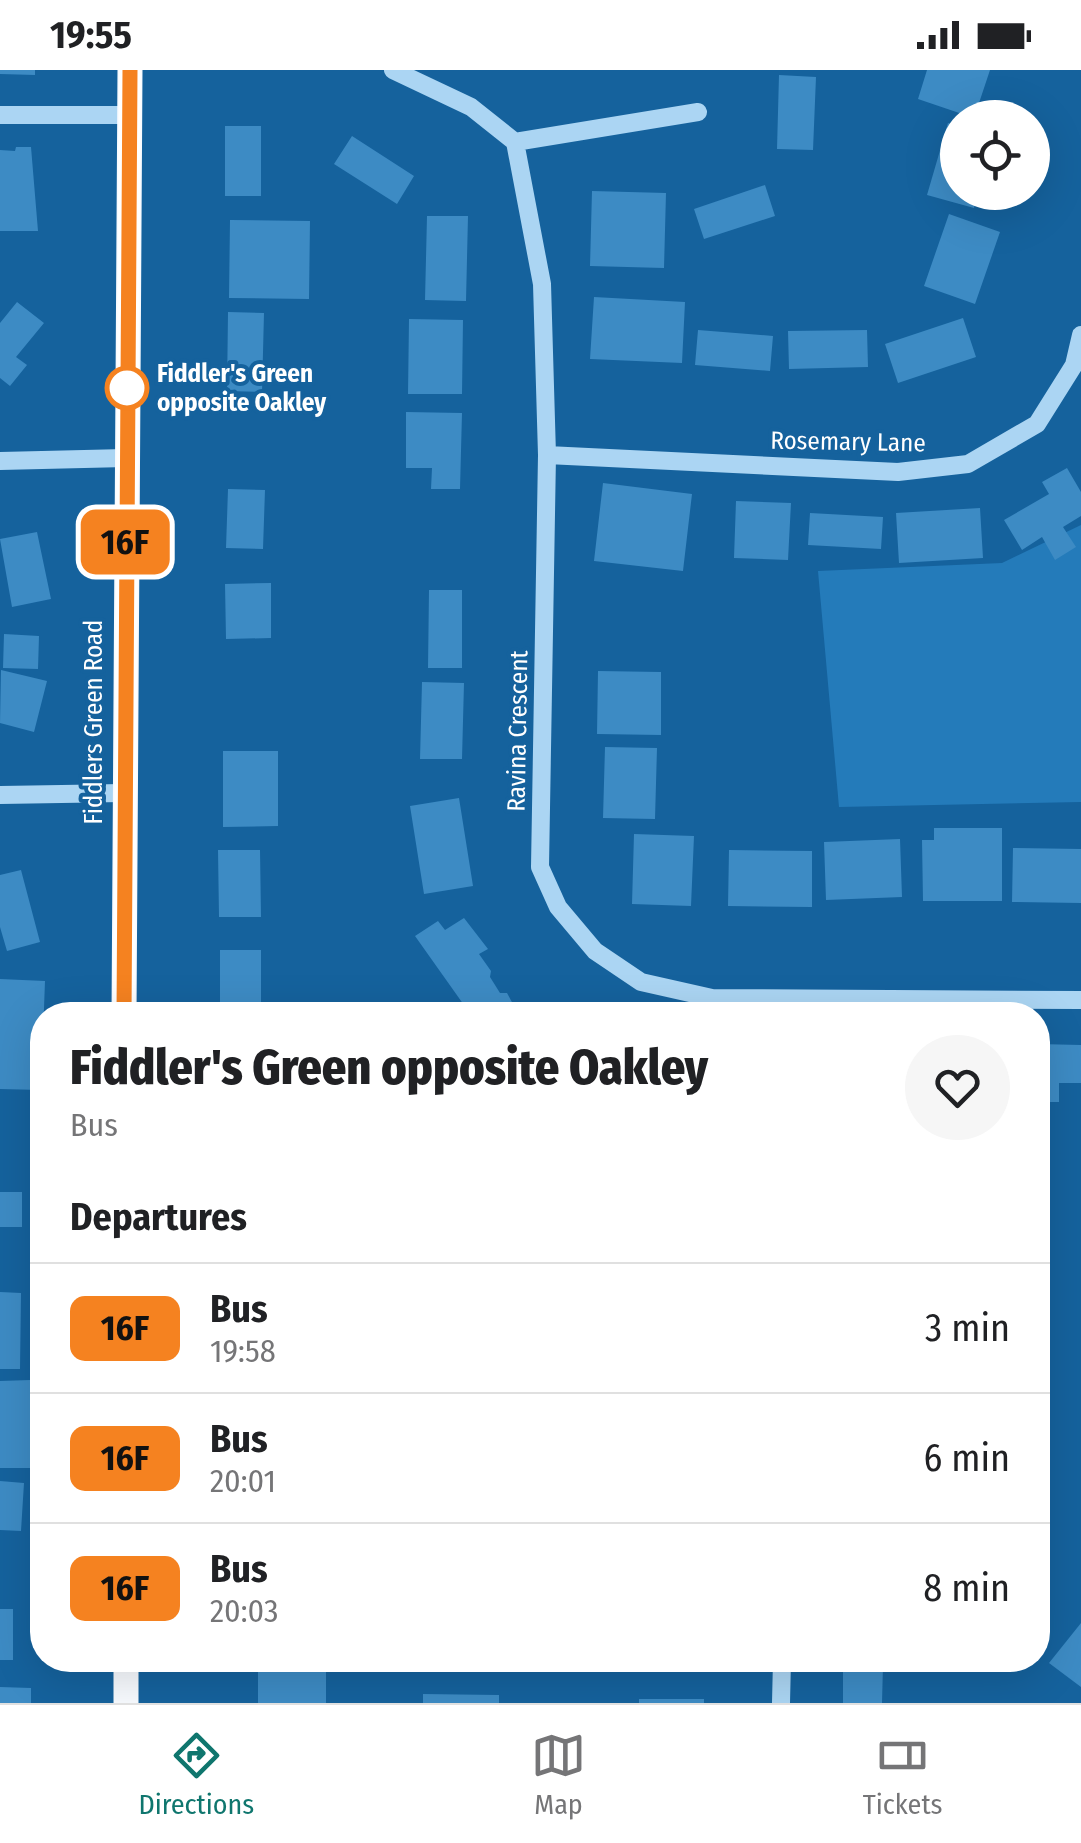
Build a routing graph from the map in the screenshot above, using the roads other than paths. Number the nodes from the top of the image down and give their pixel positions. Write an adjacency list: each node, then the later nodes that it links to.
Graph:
1 (130, 70): 5 (main road, Fiddlers Green Road)
2 (394, 70): 6 (street)
3 (698, 112): 6 (street)
4 (0, 115): 5 (street)
5 (130, 115): 9 (main road, Fiddlers Green Road)
6 (515, 142): 8 (street, Ravina Crescent)
7 (1081, 335): 8 (street, Rosemary Lane)
8 (547, 456): 13 (street, Ravina Crescent)
9 (126, 458): 10 (street); 11 (main road, Fiddlers Green Road)
10 (0, 461)
11 (123, 793): 12 (street); 14 (main road, Fiddlers Green Road)
12 (0, 795)
13 (1081, 1000)
14 (124, 1002)
15 (126, 1672): 17 (main road)
16 (782, 1672): 18 (street)
17 (126, 1703)
18 (781, 1703)

